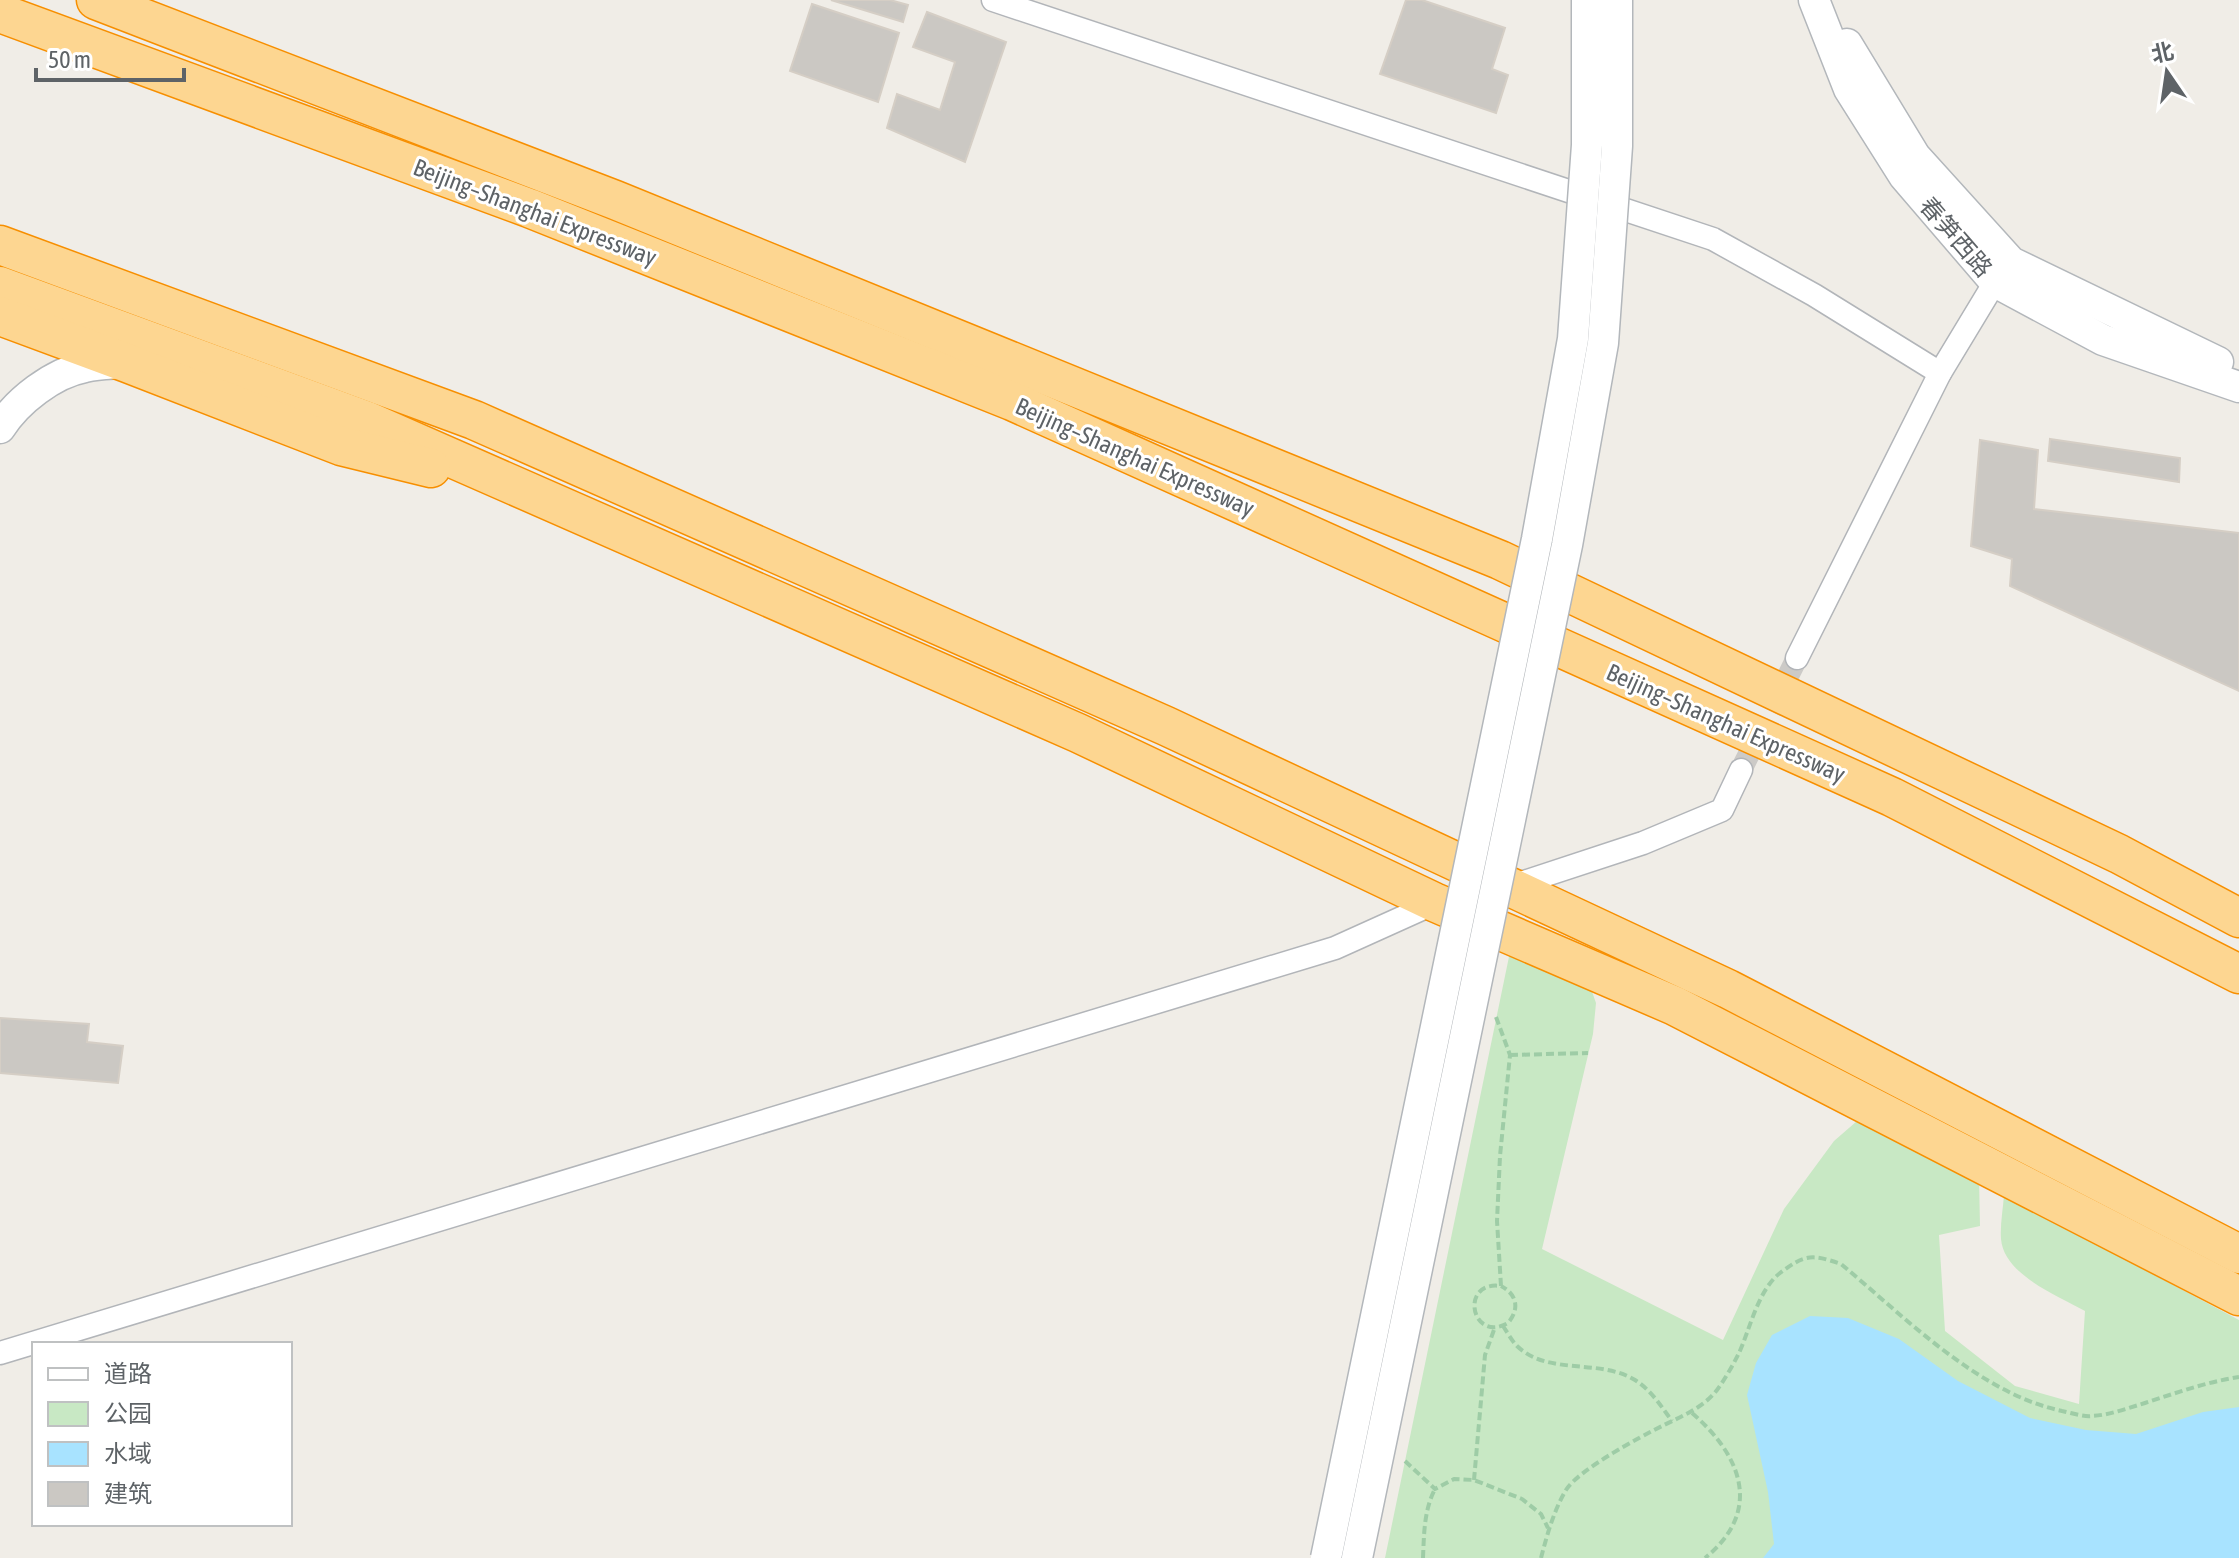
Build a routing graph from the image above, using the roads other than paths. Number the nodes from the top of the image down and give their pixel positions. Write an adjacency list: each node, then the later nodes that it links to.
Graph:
1 (96, 0): 22 (highway, Beijing–Shanghai Expressway)
2 (993, 0): 14 (street)
3 (1587, 0): 29 (main road, bridge)
4 (1617, 0): 30 (main road, bridge)
5 (1814, 0): 9 (main road, 春笋西路)
6 (1834, 0): 9 (main road, 春笋西路)
7 (0, 13): 23 (highway, Beijing–Shanghai Expressway)
8 (0, 245): 20 (highway)
9 (2003, 272): 13 (main road, 春笋西路); 14 (street); 15 (main road, 春笋西路)
10 (0, 286): 17 (highway)
11 (0, 316): 12 (highway)
12 (127, 363): 16 (main road); 17 (highway)
13 (2239, 367)
14 (1940, 373): 18 (street)
15 (2239, 387)
16 (0, 428)
17 (528, 491): 21 (highway)
18 (1797, 658)
19 (1741, 770): 20 (street)
20 (1508, 887): 21 (street); 24 (highway)
21 (1434, 902): 25 (highway); 26 (street)
22 (2239, 918)
23 (2239, 974)
24 (2239, 1254)
25 (2239, 1296)
26 (36, 1342)
27 (32, 1343): 28 (street)
28 (0, 1353)
29 (1326, 1558)
30 (1357, 1558)

